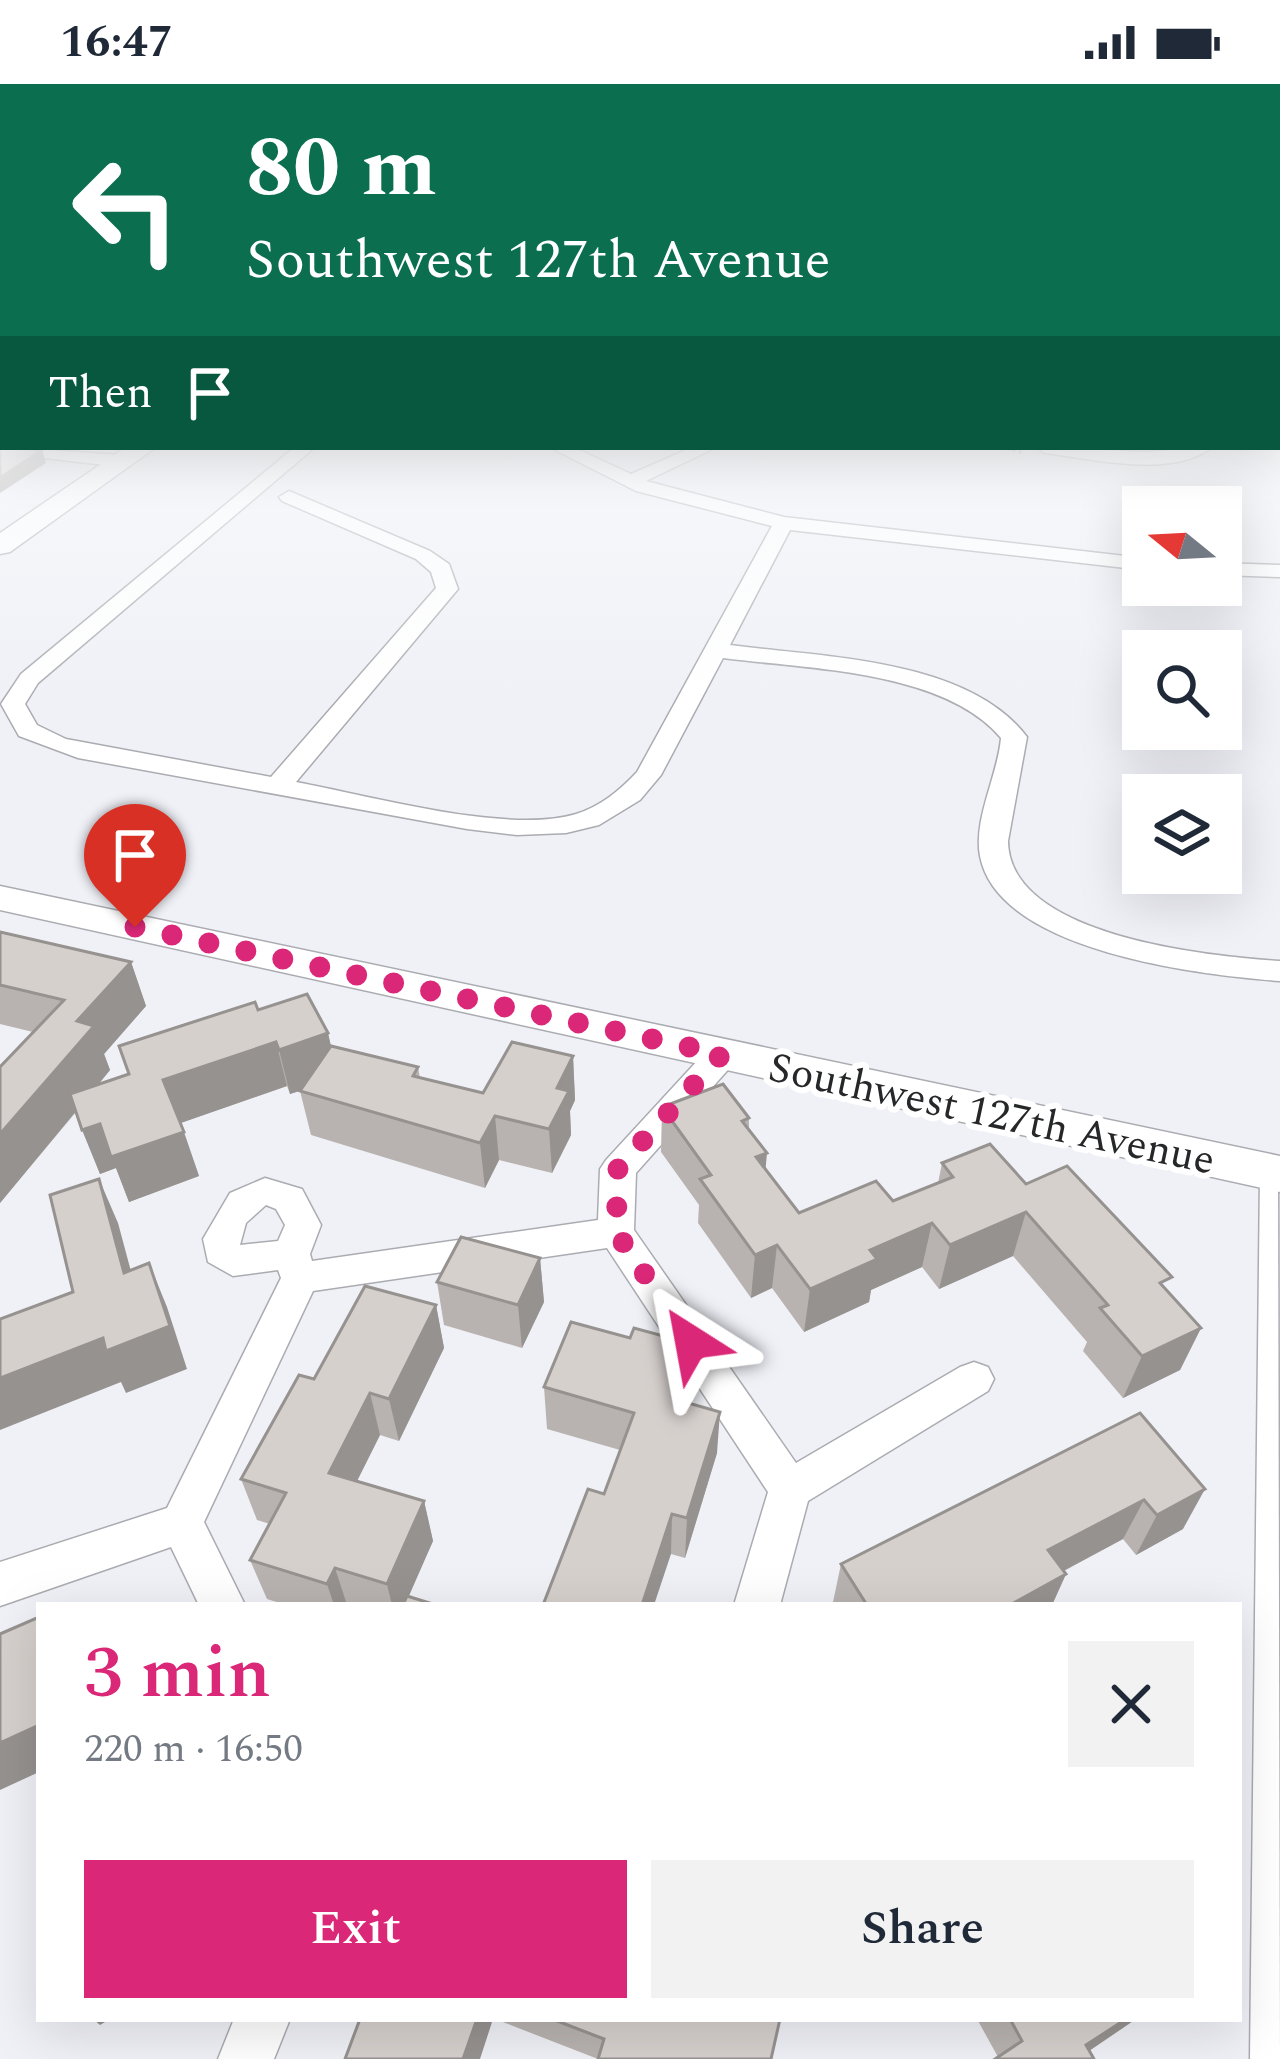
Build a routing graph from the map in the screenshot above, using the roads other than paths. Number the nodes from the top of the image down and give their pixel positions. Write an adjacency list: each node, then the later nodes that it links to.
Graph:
1 (43, 516): 6 (main road)
2 (223, 516): 11 (street)
3 (333, 516): 11 (street)
4 (755, 516): 5 (street)
5 (784, 524): 7 (street); 10 (street)
6 (0, 546)
7 (1122, 562)
8 (1242, 570): 9 (street)
9 (1280, 571)
10 (715, 650): 11 (street); 13 (street)
11 (278, 786)
12 (0, 898): 14 (main road, Southwest 127th Avenue)
13 (1280, 971)
14 (722, 1054): 15 (main road, Southwest 127th Avenue); 16 (street)
15 (1279, 1174): 25 (street)
16 (616, 1232): 18 (street); 19 (street)
17 (974, 1379): 18 (street)
18 (790, 1489): 22 (street)
19 (182, 1523): 20 (street); 21 (street)
20 (0, 1584)
21 (221, 1602)
22 (758, 1602)
23 (261, 2022): 24 (street)
24 (246, 2059)
25 (1278, 2059)

